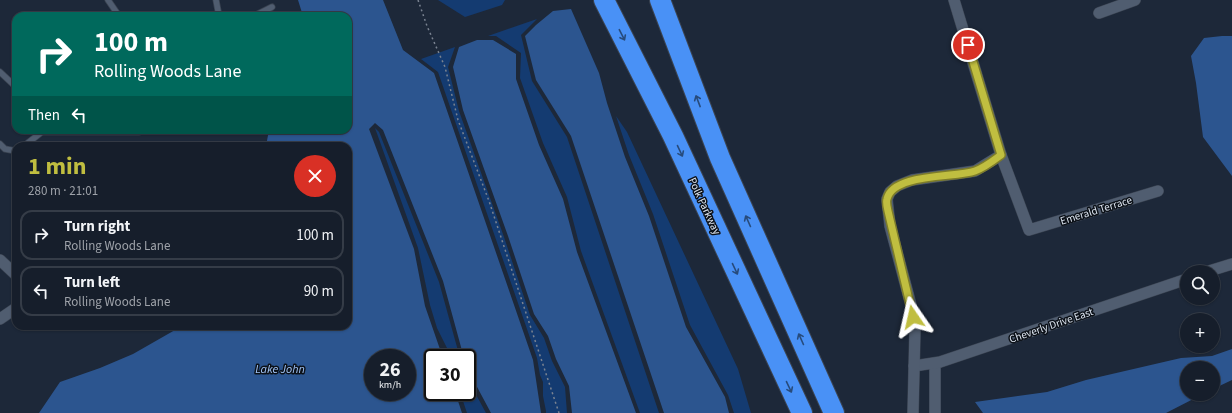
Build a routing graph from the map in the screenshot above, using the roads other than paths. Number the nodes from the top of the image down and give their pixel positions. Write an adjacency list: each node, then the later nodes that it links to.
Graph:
1 (108, 0): 8 (lane)
2 (216, 0): 9 (lane)
3 (604, 0): 29 (highway, Polk Parkway, one-way to 29)
4 (660, 0): 30 (highway, one-way to 4)
5 (954, 0): 18 (street)
6 (1135, 0): 11 (street)
7 (272, 7): 10 (lane)
8 (116, 12)
9 (218, 12)
10 (262, 12)
11 (1099, 13)
12 (0, 72): 13 (lane)
13 (12, 83)
14 (39, 134): 15 (lane)
15 (29, 142)
16 (0, 144): 17 (lane)
17 (12, 150)
18 (1001, 155): 19 (street, Emerald Terrace); 28 (street)
19 (1158, 191)
20 (0, 260): 23 (street)
21 (1232, 264): 22 (street)
22 (1220, 268)
23 (12, 271)
24 (1180, 281): 27 (street, Cheverly Drive East)
25 (12, 311): 26 (street)
26 (0, 319)
27 (935, 364): 28 (street, Cheverly Drive East); 32 (street)
28 (914, 366): 31 (street)
29 (802, 413)
30 (834, 413)
31 (913, 413)
32 (935, 413)

